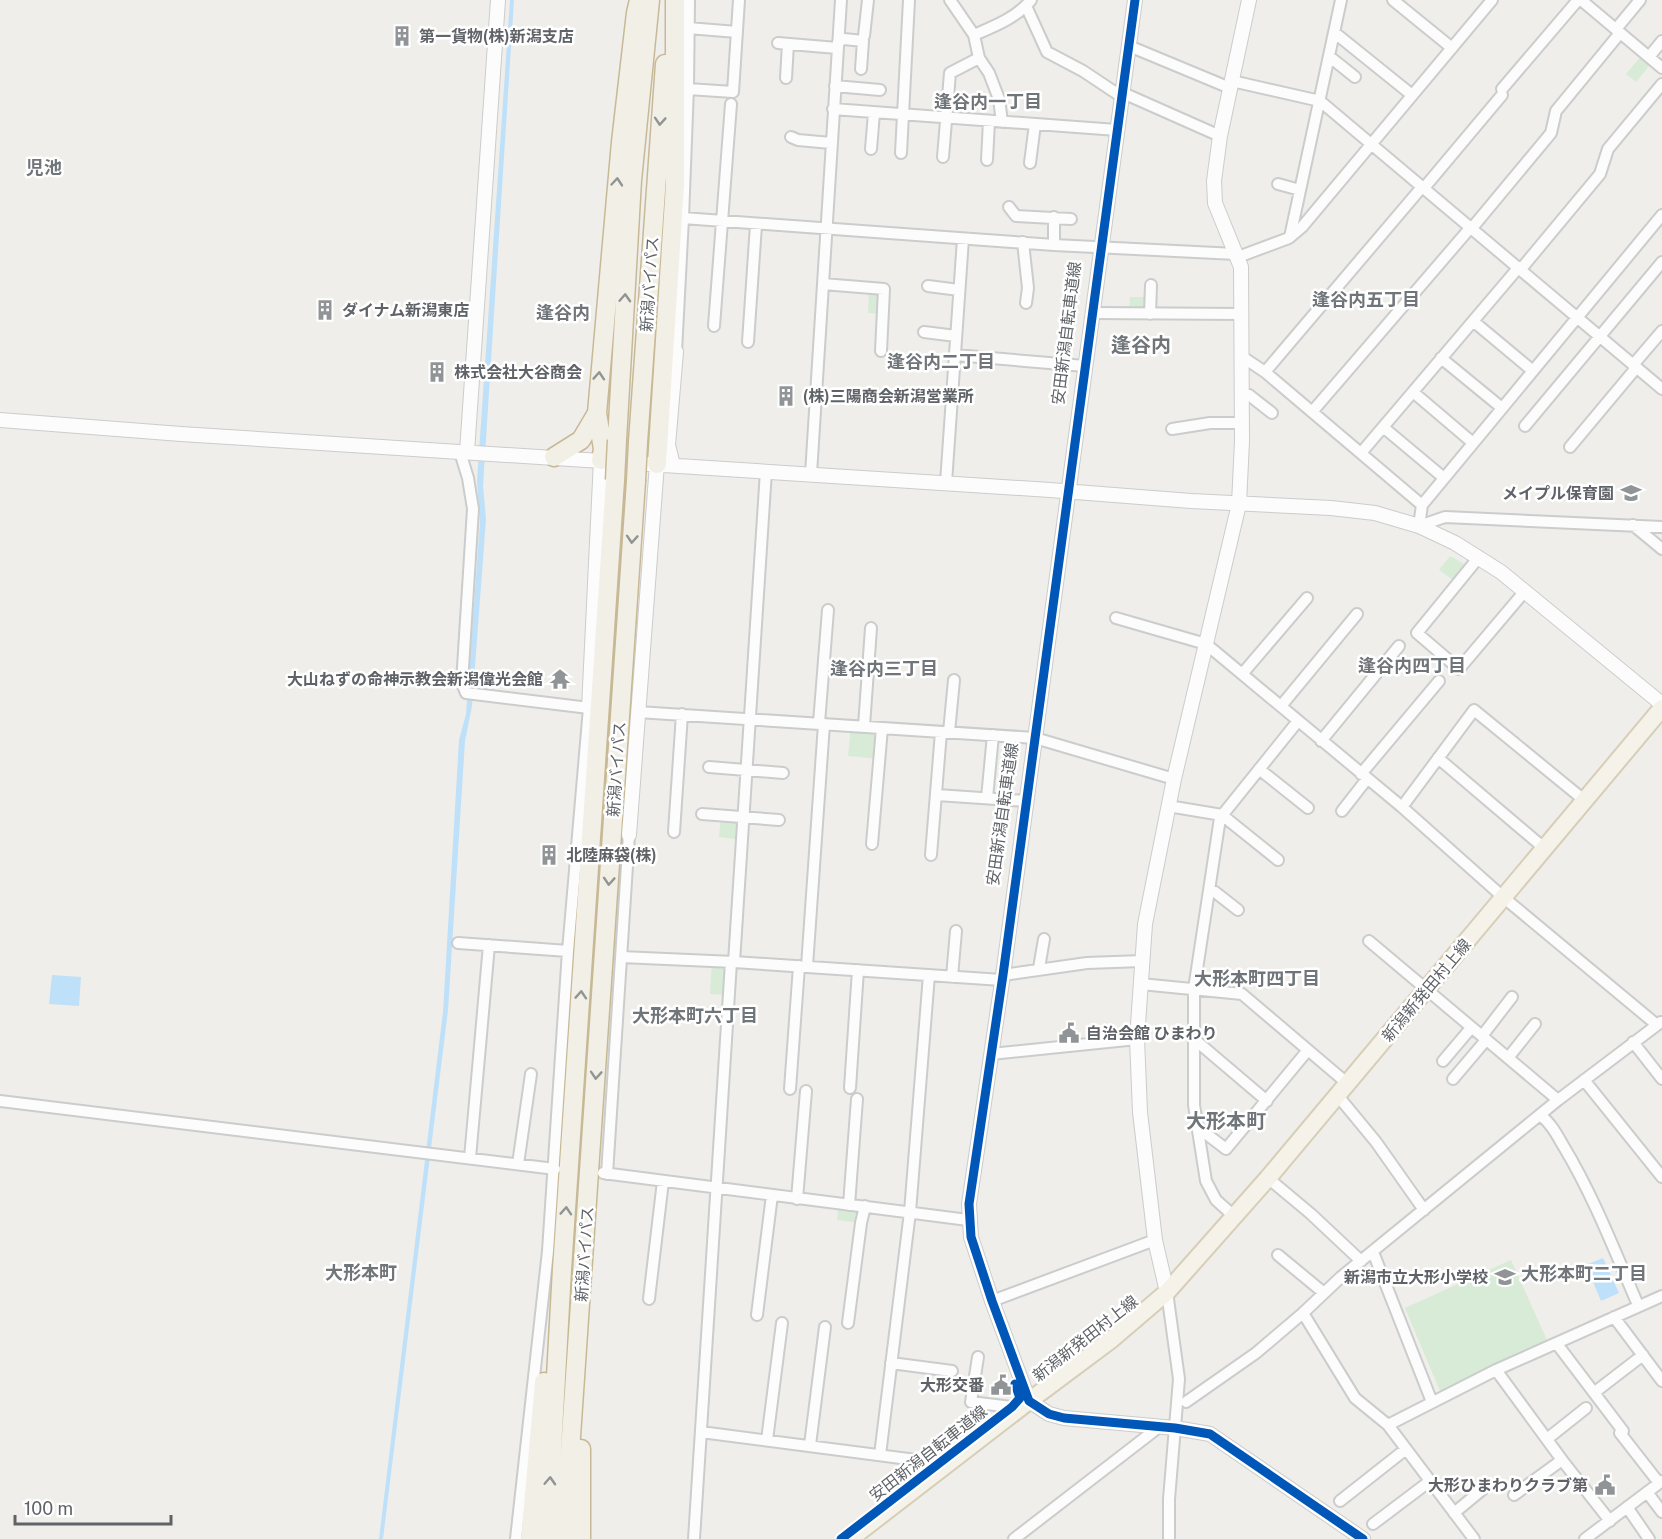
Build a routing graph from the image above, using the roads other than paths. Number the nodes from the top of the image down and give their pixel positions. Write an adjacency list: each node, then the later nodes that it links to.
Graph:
1 (498, 0): 121 (street)
2 (639, 0): 112 (highway, one-way to 2)
3 (650, 0): 254 (highway, 新潟バイパス, one-way to 3, bridge)
4 (674, 0): 125 (highway); 255 (highway, 新潟バイパス, one-way to 255, bridge)
5 (689, 0): 19 (street)
6 (740, 0): 21 (street)
7 (841, 0): 26 (street)
8 (868, 0): 24 (street)
9 (909, 0): 47 (street)
10 (950, 0): 23 (street)
11 (1135, 0): 27 (street)
12 (1249, 0): 36 (street)
13 (1341, 0): 22 (street)
14 (1393, 0): 28 (street)
15 (1579, 0): 20 (street); 63 (street)
16 (1640, 0): 20 (street)
17 (1489, 1): 28 (street)
18 (1029, 3): 23 (street); 41 (street)
19 (688, 28): 21 (street); 39 (street)
20 (1618, 31): 30 (street); 72 (street)
21 (737, 32): 39 (street)
22 (1335, 33): 29 (street); 42 (street)
23 (974, 35): 31 (street)
24 (864, 36)
25 (1662, 41): 30 (street)
26 (838, 45): 33 (street); 35 (street); 38 (street)
27 (1129, 46): 36 (street); 41 (street)
28 (1452, 48): 42 (street)
29 (1330, 57): 34 (street); 43 (street)
30 (1649, 57): 32 (street)
31 (979, 58): 48 (street); 50 (street)
32 (1662, 68)
33 (861, 69)
34 (1355, 77)
35 (786, 78)
36 (1231, 84): 43 (street); 53 (street)
37 (1662, 84): 81 (street)
38 (835, 86): 40 (street); 45 (street)
39 (688, 89): 67 (street)
40 (880, 90)
41 (1122, 95): 52 (street); 53 (street)
42 (1412, 95): 56 (street)
43 (1320, 101): 56 (street); 64 (street)
44 (731, 104): 70 (street)
45 (833, 110): 46 (street); 55 (street)
46 (874, 112): 47 (street); 57 (street)
47 (903, 115): 48 (street); 58 (street)
48 (946, 118): 49 (street); 59 (street)
49 (989, 121): 50 (street); 60 (street)
50 (1002, 122): 51 (street)
51 (1035, 124): 52 (street); 61 (street)
52 (1117, 130): 78 (street)
53 (1220, 136): 79 (street)
54 (791, 137): 55 (street)
55 (831, 143): 73 (street)
56 (1372, 144): 63 (street); 75 (street)
57 (871, 149)
58 (901, 153)
59 (943, 157)
60 (987, 160)
61 (1030, 163)
62 (1278, 184): 64 (street)
63 (1423, 187): 72 (street); 106 (street)
64 (1300, 190): 75 (street)
65 (1009, 207): 68 (street)
66 (1662, 215): 90 (street)
67 (683, 218): 70 (street); 99 (street)
68 (1054, 218): 69 (street); 77 (street)
69 (1071, 219)
70 (722, 221): 71 (street); 92 (street)
71 (756, 225): 73 (street); 97 (street)
72 (1472, 228): 81 (street); 111 (street)
73 (826, 230): 74 (street); 82 (street)
74 (963, 238): 76 (street); 85 (street)
75 (1289, 238): 79 (street)
76 (1023, 243): 77 (street); 86 (street)
77 (1054, 244): 78 (street)
78 (1101, 247): 79 (street); 87 (street)
79 (1237, 256): 89 (street)
80 (1662, 262): 96 (street)
81 (1520, 268): 90 (street); 91 (street)
82 (823, 284): 98 (street); 127 (street)
83 (1151, 285): 88 (street)
84 (927, 286): 85 (street)
85 (959, 290): 95 (street)
86 (1026, 303)
87 (1093, 313): 88 (street); 103 (street)
88 (1150, 314): 89 (street)
89 (1242, 314): 101 (street)
90 (1578, 317): 96 (street); 105 (street)
91 (1473, 321): 102 (street); 105 (street)
92 (714, 326)
93 (1662, 331): 104 (street)
94 (924, 332): 95 (street)
95 (956, 336): 100 (street)
96 (1600, 336): 104 (street); 116 (street)
97 (748, 342)
98 (881, 351)
99 (676, 352): 125 (street)
100 (955, 355): 103 (street); 129 (street)
101 (1241, 356): 106 (street); 109 (street)
102 (1442, 358): 108 (street); 110 (street)
103 (1085, 366): 130 (street)
104 (1635, 366): 107 (street); 120 (street)
105 (1533, 370): 110 (street)
106 (1265, 372): 111 (street)
107 (1662, 389)
108 (1413, 392): 117 (street); 119 (street)
109 (1242, 394): 113 (street); 115 (street)
110 (1502, 408): 119 (street)
111 (1312, 412): 122 (street)
112 (597, 413): 123 (highway); 124 (highway)
113 (1272, 414)
114 (0, 420): 121 (street)
115 (1242, 423): 118 (street); 131 (street)
116 (1525, 426)
117 (1383, 427): 122 (street); 128 (street)
118 (1172, 429)
119 (1473, 443): 128 (street)
120 (1570, 447)
121 (463, 452): 123 (street); 151 (street)
122 (1361, 453): 132 (street)
123 (554, 457): 124 (street)
124 (601, 460): 125 (street); 151 (street)
125 (665, 464): 126 (street); 152 (street)
126 (766, 471): 127 (street); 154 (street)
127 (811, 474): 129 (street)
128 (1444, 478): 132 (street)
129 (946, 483): 130 (street)
130 (1068, 491): 131 (street); 161 (street)
131 (1239, 504): 134 (street); 144 (street)
132 (1422, 505): 134 (street)
133 (1633, 525): 134 (street); 135 (street); 136 (street)
134 (1419, 526): 137 (street)
135 (1662, 527)
136 (1662, 549)
137 (1479, 557): 138 (street); 138 (street)
138 (1524, 591): 150 (street)
139 (1307, 598): 146 (street)
140 (828, 610): 156 (street)
141 (1357, 614): 149 (street)
142 (1116, 618): 144 (street)
143 (871, 628): 157 (street)
144 (1206, 644): 146 (street); 169 (street)
145 (1399, 646): 162 (street)
146 (1243, 674): 149 (street)
147 (954, 680): 159 (street)
148 (1439, 681): 168 (street)
149 (1281, 706): 155 (street)
150 (1662, 706): 172 (main road, 新潟新発田村上線)
151 (589, 708): 196 (street)
152 (638, 712): 153 (street); 183 (street)
153 (682, 714): 154 (street); 182 (street)
154 (751, 719): 156 (street); 166 (street)
155 (1298, 722): 162 (street); 165 (street)
156 (822, 723): 157 (street); 200 (street)
157 (864, 726): 158 (street)
158 (882, 728): 159 (street); 184 (street)
159 (945, 732): 160 (street); 170 (street)
160 (993, 735): 161 (street); 171 (street)
161 (1035, 738): 169 (street); 173 (street)
162 (1321, 741): 168 (street)
163 (1438, 758): 172 (street); 175 (street); 185 (street)
164 (709, 767): 166 (street)
165 (1259, 769): 176 (street); 179 (street)
166 (748, 770): 167 (street); 180 (street)
167 (783, 773)
168 (1364, 776): 175 (street); 177 (street)
169 (1174, 779): 174 (street)
170 (937, 795): 171 (street); 186 (street)
171 (987, 798): 173 (street)
172 (1584, 800): 185 (main road, 新潟新発田村上線)
173 (1027, 801): 205 (street)
174 (1168, 806): 179 (street); 198 (street)
175 (1402, 807): 189 (street)
176 (1308, 808)
177 (1342, 811)
178 (702, 814): 180 (street)
179 (1222, 815): 187 (street); 188 (street)
180 (744, 817): 181 (street); 199 (street)
181 (779, 820)
182 (674, 832)
183 (629, 835): 197 (street)
184 (872, 844)
185 (1544, 848): 189 (main road, 新潟新発田村上線)
186 (931, 855)
187 (1278, 860)
188 (1209, 891): 190 (street); 207 (street)
189 (1503, 897): 208 (main road, 新潟新発田村上線); 210 (street)
190 (1238, 910)
191 (956, 931): 204 (street)
192 (1044, 939): 201 (street)
193 (1369, 941): 208 (street)
194 (458, 943): 195 (street)
195 (489, 945): 196 (street); 235 (street)
196 (568, 951): 237 (street)
197 (621, 957): 199 (street); 240 (street)
198 (1142, 961): 201 (street); 206 (street)
199 (733, 962): 200 (street); 241 (street)
200 (803, 966): 202 (street); 226 (street)
201 (1039, 968): 205 (street)
202 (858, 970): 203 (street); 225 (street)
203 (929, 975): 204 (street); 247 (street)
204 (952, 977): 205 (street)
205 (1002, 977): 218 (street)
206 (1141, 984): 207 (street); 214 (street)
207 (1194, 989): 215 (street); 217 (street)
208 (1427, 989): 212 (street); 227 (main road, 新潟新発田村上線)
209 (1512, 997): 213 (street)
210 (1659, 1023): 216 (street)
211 (1535, 1024): 219 (street)
212 (1471, 1028): 213 (street); 220 (street)
213 (1484, 1038): 219 (street); 222 (street)
214 (1137, 1039): 218 (street); 250 (street)
215 (1194, 1039): 232 (street); 234 (street)
216 (1633, 1042): 223 (street); 224 (street)
217 (1308, 1050): 227 (street); 232 (street)
218 (991, 1054): 249 (street)
219 (1508, 1058): 230 (street)
220 (1443, 1061)
221 (531, 1074): 236 (street)
222 (1453, 1079)
223 (1662, 1079)
224 (1584, 1080): 230 (street); 238 (street)
225 (850, 1088)
226 (790, 1089)
227 (1343, 1090): 239 (main road, 新潟新発田村上線); 246 (street)
228 (806, 1091): 243 (street)
229 (857, 1099): 244 (street)
230 (1558, 1100): 233 (street)
231 (0, 1101): 235 (street)
232 (1267, 1101): 234 (street)
233 (1540, 1115): 246 (street); 261 (street)
234 (1196, 1126): 248 (street)
235 (470, 1158): 236 (street)
236 (519, 1164): 237 (street)
237 (555, 1169): 302 (street)
238 (1662, 1177)
239 (1268, 1178): 248 (main road, 新潟新発田村上線); 253 (street)
240 (663, 1181): 241 (street); 259 (street)
241 (717, 1188): 242 (street); 283 (street)
242 (772, 1195): 243 (street); 263 (street)
243 (797, 1198): 244 (street)
244 (849, 1204): 245 (street)
245 (865, 1206): 247 (street); 266 (street)
246 (1424, 1210): 251 (street)
247 (910, 1212): 249 (street); 271 (street)
248 (1234, 1216): 256 (main road, 新潟新発田村上線)
249 (968, 1220): 260 (street)
250 (1155, 1240): 256 (street); 260 (street)
251 (1373, 1252): 253 (street); 277 (street)
252 (1278, 1255): 257 (street)
253 (1361, 1261): 257 (street)
254 (562, 1269): 303 (highway); 304 (highway, 新潟バイパス, one-way to 254)
255 (582, 1282): 305 (highway, 新潟バイパス); 306 (highway)
256 (1167, 1292): 278 (main road, 新潟新発田村上線); 282 (street)
257 (1324, 1293): 262 (street)
258 (1662, 1296): 261 (street)
259 (649, 1299)
260 (992, 1301): 278 (street)
261 (1638, 1305): 264 (street)
262 (1303, 1313): 276 (street); 280 (street)
263 (757, 1314)
264 (1614, 1317): 268 (street); 269 (street)
265 (782, 1323): 285 (street)
266 (848, 1323)
267 (825, 1327): 286 (street)
268 (1557, 1344): 272 (street); 275 (street)
269 (1643, 1355): 274 (street); 275 (street)
270 (978, 1357): 278 (street)
271 (891, 1363): 273 (street); 288 (street)
272 (1496, 1370): 277 (street); 284 (street)
273 (952, 1371)
274 (1662, 1381)
275 (1595, 1392): 292 (street)
276 (1186, 1402)
277 (1432, 1402): 280 (street)
278 (1024, 1405): 281 (street); 290 (main road, 新潟新発田村上線)
279 (1586, 1408): 284 (street)
280 (1388, 1425): 287 (street)
281 (1159, 1427): 282 (street); 309 (street)
282 (1175, 1428): 310 (street); 311 (street)
283 (701, 1432): 285 (street); 307 (street)
284 (1547, 1439): 289 (street)
285 (767, 1440): 286 (street)
286 (810, 1445): 288 (street)
287 (1406, 1449): 291 (street); 296 (street)
288 (880, 1455): 290 (street)
289 (1562, 1460): 295 (street); 300 (street)
290 (947, 1464): 308 (main road, 新潟新発田村上線)
291 (1430, 1481): 299 (street); 301 (street)
292 (1660, 1482): 294 (street)
293 (1483, 1489): 299 (street)
294 (1647, 1492): 297 (street); 298 (street)
295 (1514, 1495)
296 (1340, 1501)
297 (1627, 1507): 300 (street); 314 (street)
298 (1662, 1512)
299 (1454, 1513): 312 (street)
300 (1610, 1521): 313 (street)
301 (1373, 1524)
302 (516, 1539)
303 (530, 1539)
304 (547, 1539)
305 (564, 1539)
306 (581, 1539)
307 (694, 1539)
308 (850, 1539)
309 (1014, 1539)
310 (1169, 1539)
311 (1363, 1539)
312 (1474, 1539)
313 (1585, 1539)
314 (1649, 1539)

